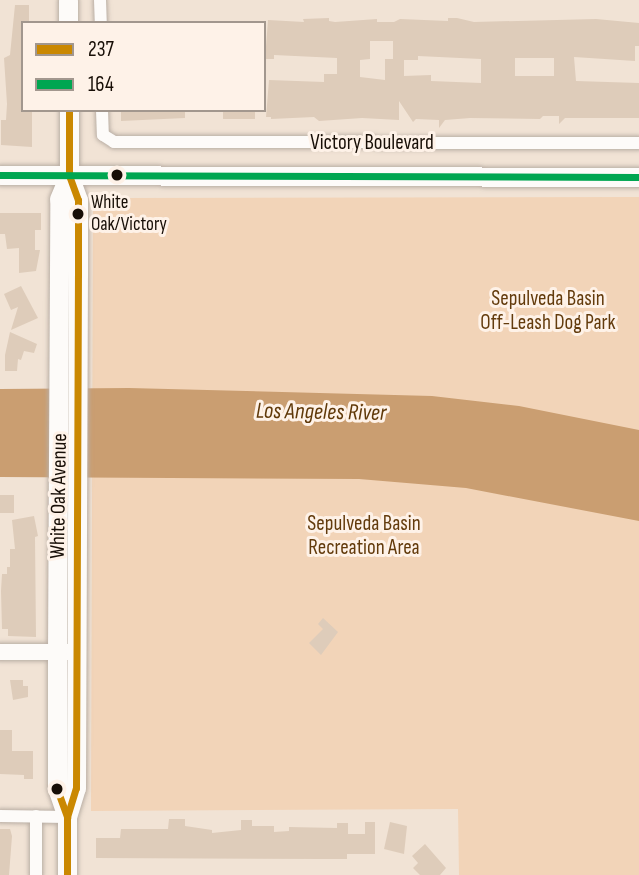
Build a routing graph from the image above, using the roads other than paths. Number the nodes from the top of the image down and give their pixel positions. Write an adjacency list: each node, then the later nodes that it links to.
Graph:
1 (68, 0): 3 (main road)
2 (100, 0): 4 (street)
3 (68, 21)
4 (101, 21)
5 (69, 112): 9 (main road, White Oak Avenue)
6 (102, 112): 7 (street, Victory Boulevard)
7 (639, 143)
8 (0, 175): 9 (main road, Victory Boulevard)
9 (69, 175): 10 (main road, Victory Boulevard); 12 (main road, White Oak Avenue)
10 (639, 177)
11 (0, 652): 12 (street)
12 (67, 652): 15 (main road, White Oak Avenue)
13 (0, 816): 14 (street)
14 (36, 816): 15 (street); 16 (street)
15 (67, 817): 17 (main road, White Oak Avenue)
16 (36, 875)
17 (67, 875)

